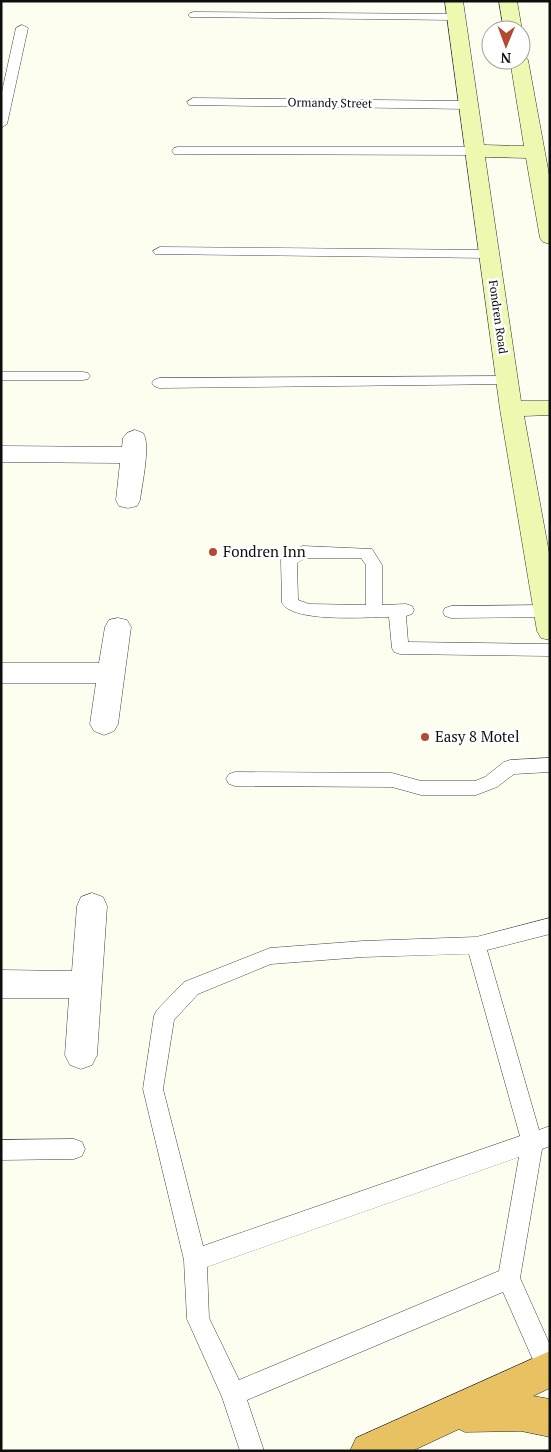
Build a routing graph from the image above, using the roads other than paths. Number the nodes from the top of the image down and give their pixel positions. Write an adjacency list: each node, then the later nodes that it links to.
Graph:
1 (508, 1): 4 (main road)
2 (455, 9): 3 (lane); 8 (main road, Fondren Road)
3 (194, 15)
4 (511, 20)
5 (22, 28): 9 (lane)
6 (521, 70): 12 (main road)
7 (193, 102): 8 (lane, Ormandy Street)
8 (468, 105): 11 (main road, Fondren Road)
9 (1, 124)
10 (178, 151): 11 (lane)
11 (475, 151): 12 (main road); 15 (main road, Fondren Road)
12 (535, 152): 13 (main road)
13 (550, 238)
14 (160, 251): 15 (lane)
15 (490, 254): 18 (main road, Fondren Road)
16 (1, 376): 17 (lane)
17 (83, 376)
18 (508, 381): 19 (lane); 21 (main road, Fondren Road)
19 (159, 383)
20 (550, 408): 21 (main road)
21 (511, 409): 26 (main road, Fondren Road)
22 (1, 454): 23 (street)
23 (128, 500)
24 (374, 610): 24 (lane); 28 (lane)
25 (451, 612): 26 (lane)
26 (548, 621)
27 (118, 627): 30 (street)
28 (550, 650)
29 (1, 673): 30 (street)
30 (112, 673): 31 (street)
31 (104, 724)
32 (550, 765): 33 (lane)
33 (235, 779)
34 (92, 906): 38 (street)
35 (550, 926): 36 (lane)
36 (476, 945): 40 (lane); 43 (lane)
37 (1, 984): 38 (street)
38 (87, 985): 39 (street)
39 (82, 1055)
40 (541, 1139): 43 (lane); 44 (lane)
41 (1, 1150): 42 (lane)
42 (74, 1150)
43 (195, 1260): 46 (lane)
44 (509, 1278): 45 (lane); 46 (lane)
45 (549, 1369): 47 (highway)
46 (233, 1394): 49 (lane)
47 (453, 1413): 48 (highway); 50 (highway)
48 (550, 1418)
49 (252, 1451)
50 (369, 1451)

